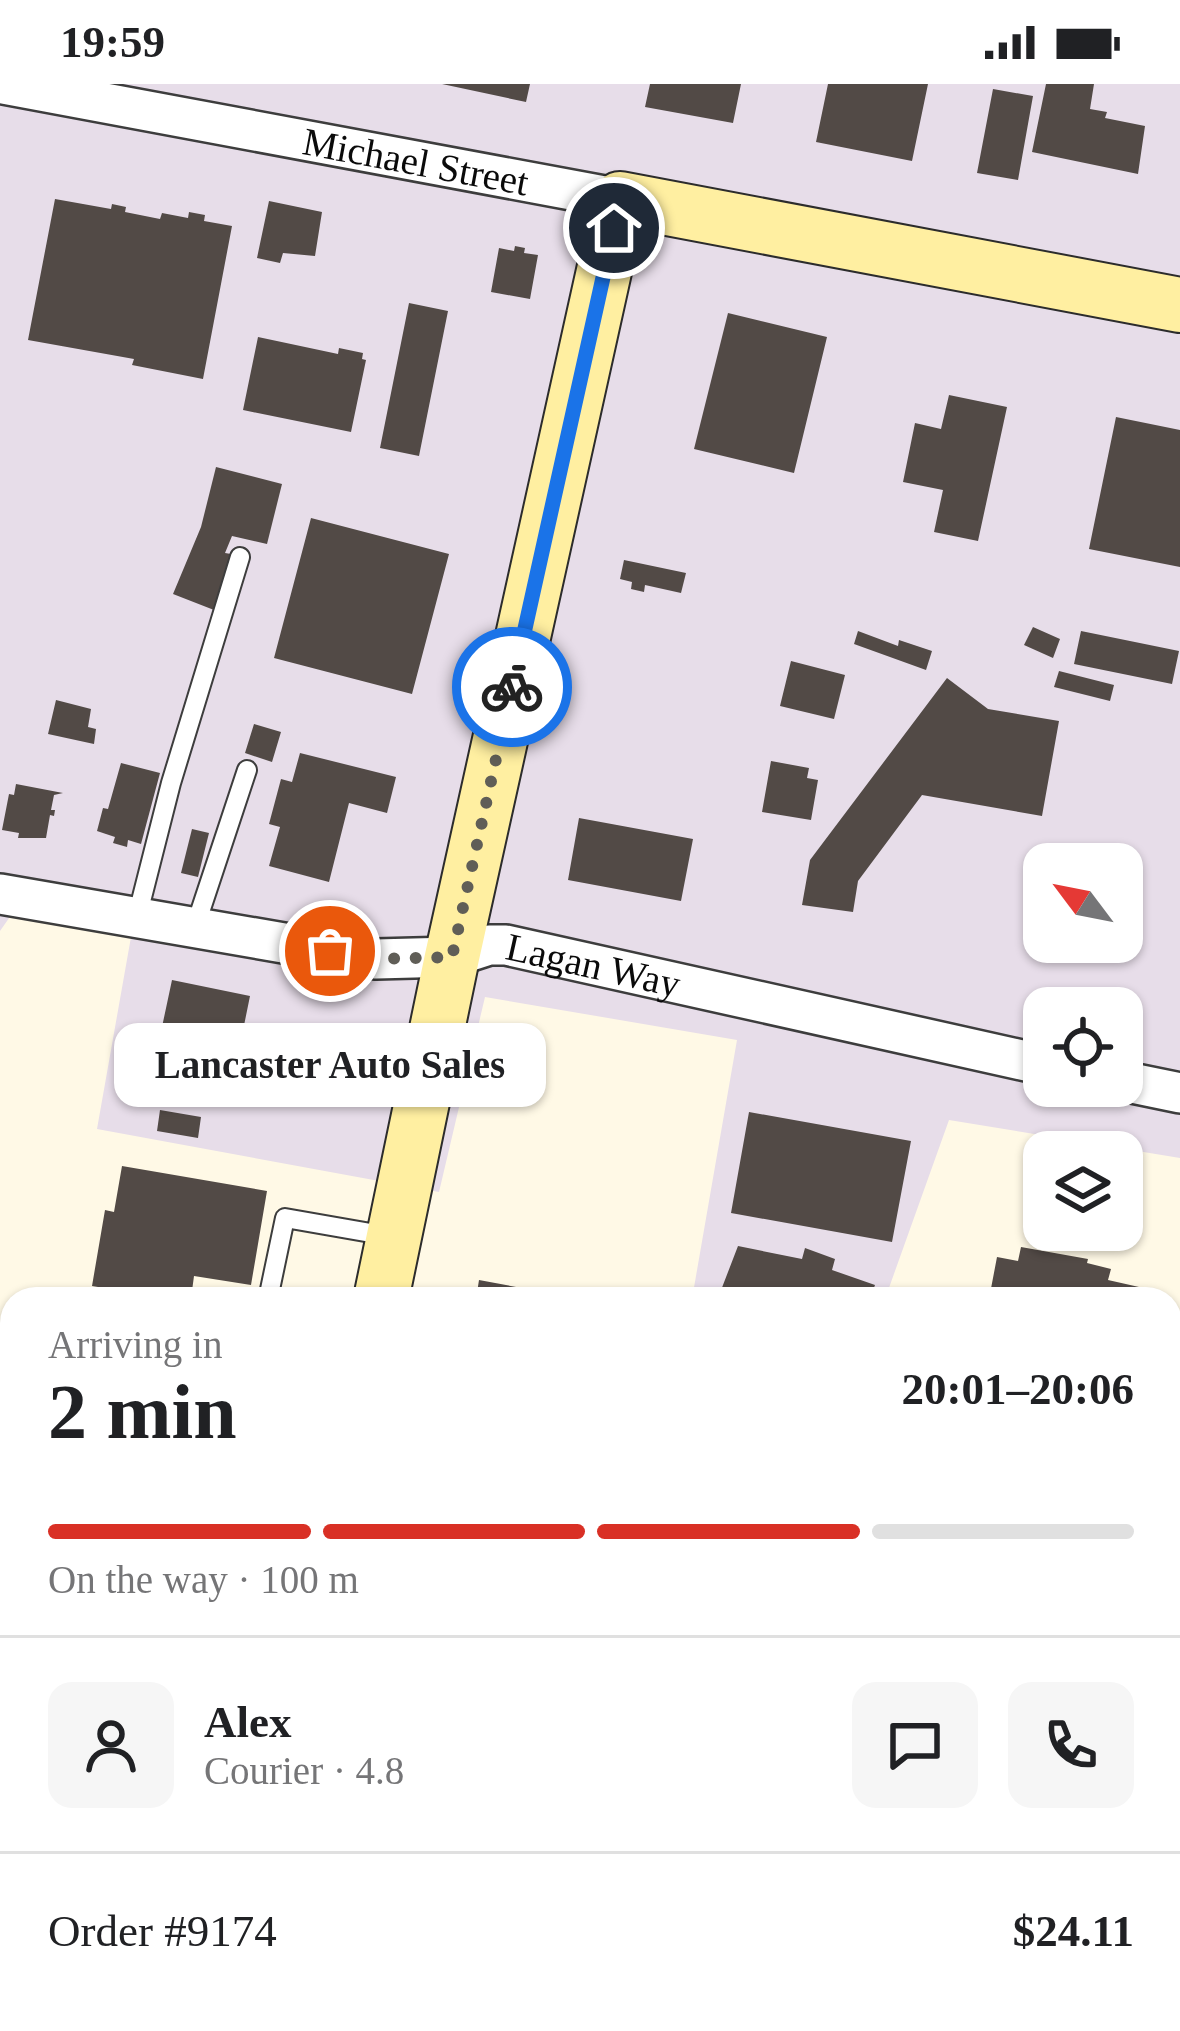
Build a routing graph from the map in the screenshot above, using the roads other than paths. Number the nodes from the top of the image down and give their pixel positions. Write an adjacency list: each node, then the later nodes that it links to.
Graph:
1 (3, 84): 2 (street, Michael Street)
2 (620, 199): 3 (street, Michael Street); 9 (street)
3 (1180, 305)
4 (240, 557): 7 (lane)
5 (248, 770): 8 (lane)
6 (0, 894): 7 (street, Lagan Way)
7 (137, 917): 8 (street, Lagan Way)
8 (195, 927): 9 (street, Lagan Way)
9 (452, 957): 10 (street, Lagan Way); 13 (street)
10 (1023, 1060)
11 (1143, 1086): 12 (street)
12 (1180, 1093)
13 (395, 1237): 14 (lane); 15 (street)
14 (271, 1287)
15 (384, 1287)

